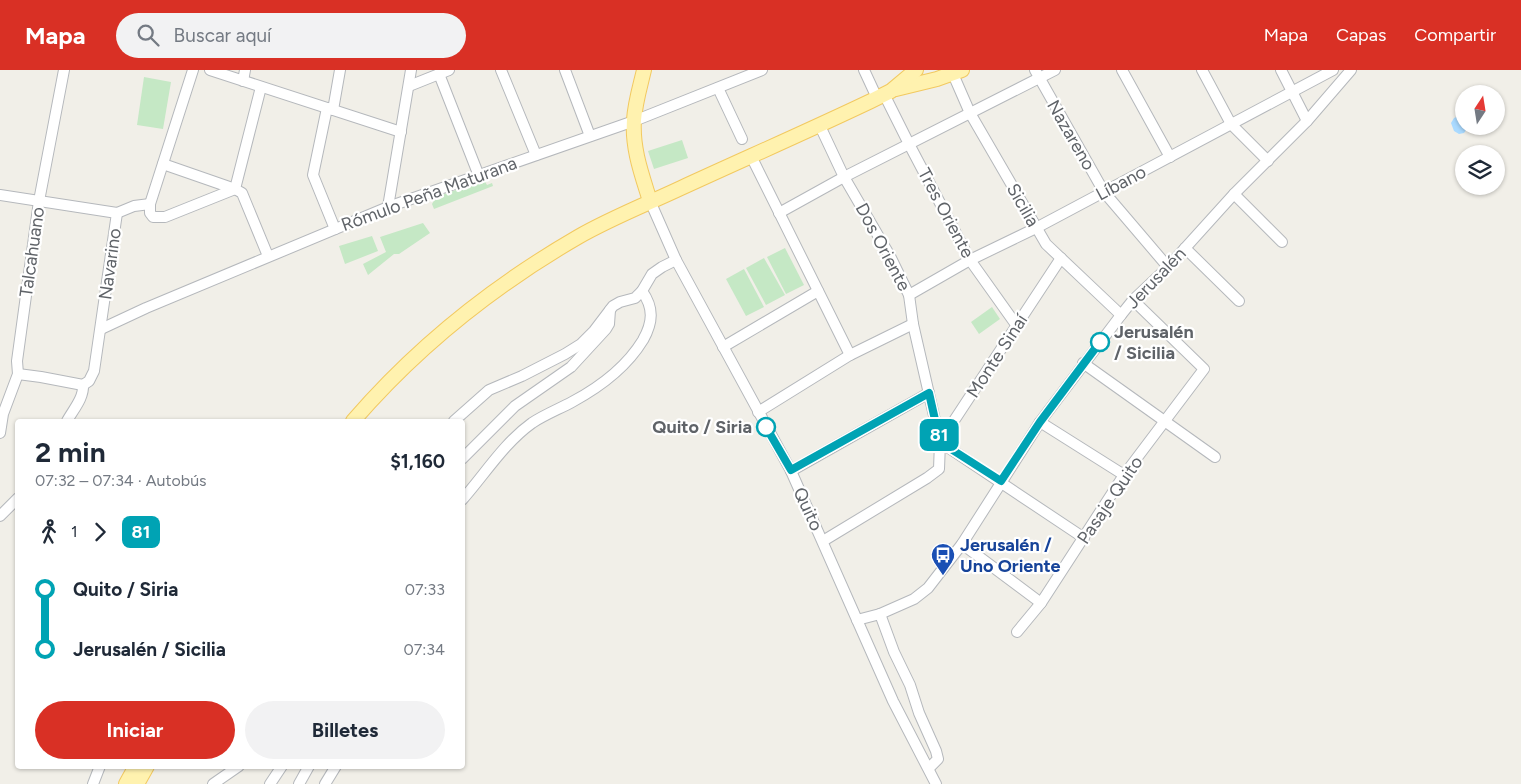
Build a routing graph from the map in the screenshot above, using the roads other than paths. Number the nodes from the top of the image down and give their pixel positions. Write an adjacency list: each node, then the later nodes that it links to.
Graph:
1 (64, 70): 50 (street, Talcahuano)
2 (193, 70): 43 (street)
3 (210, 70): 23 (street)
4 (340, 70): 29 (street)
5 (411, 70): 24 (street)
6 (450, 70): 20 (street)
7 (501, 70): 39 (street)
8 (565, 70): 36 (street)
9 (644, 70): 32 (main road)
10 (762, 70): 21 (street, Rómulo Peña Maturana)
11 (864, 70): 28 (street, Tres Oriente)
12 (916, 70): 28 (main road)
13 (1055, 70): 22 (street)
14 (1122, 70): 41 (street)
15 (1202, 70): 33 (street)
16 (1280, 70): 27 (street)
17 (1333, 70): 27 (street, Líbano)
18 (1351, 70): 31 (street, Jerusalén)
19 (957, 72): 28 (main road); 30 (street, Sicilia)
20 (439, 74): 24 (street); 44 (street)
21 (742, 74): 26 (street, Rómulo Peña Maturana)
22 (1037, 74): 30 (street); 47 (street, Nazareno)
23 (244, 75): 25 (street)
24 (409, 86): 35 (street)
25 (261, 87): 29 (street); 46 (street)
26 (718, 88): 32 (street, Rómulo Peña Maturana); 37 (street)
27 (1292, 92): 31 (street); 33 (street, Líbano)
28 (884, 94): 34 (main road); 38 (street, Tres Oriente)
29 (330, 109): 35 (street); 57 (street)
30 (970, 113): 38 (street); 56 (street, Sicilia)
31 (1307, 120): 42 (street, Jerusalén)
32 (634, 121): 36 (street, Rómulo Peña Maturana); 51 (main road)
33 (1231, 124): 41 (street, Líbano); 42 (street)
34 (820, 126): 40 (main road); 45 (street, Dos Oriente)
35 (401, 132): 53 (street)
36 (590, 136): 39 (street, Rómulo Peña Maturana)
37 (742, 139)
38 (909, 144): 45 (street); 63 (street, Tres Oriente)
39 (536, 155): 44 (street, Rómulo Peña Maturana)
40 (752, 156): 51 (main road); 55 (street)
41 (1170, 157): 47 (street, Líbano)
42 (1268, 161): 48 (street, Jerusalén)
43 (163, 164): 46 (street); 52 (street)
44 (479, 176): 53 (street, Rómulo Peña Maturana)
45 (844, 177): 55 (street); 67 (street, Dos Oriente)
46 (235, 189): 52 (street); 60 (street)
47 (1104, 192): 56 (street, Líbano); 64 (street, Nazareno)
48 (1234, 194): 58 (street); 59 (street, Jerusalén)
49 (0, 195): 50 (street)
50 (39, 201): 54 (street); 78 (street, Talcahuano)
51 (650, 201): 62 (street, Quito); 84 (main road)
52 (150, 204): 54 (street, Navarino)
53 (388, 207): 57 (street, Rómulo Peña Maturana)
54 (118, 213): 74 (street, Navarino)
55 (779, 213): 66 (street)
56 (1036, 228): 61 (street, Sicilia); 63 (street, Líbano)
57 (335, 229): 60 (street, Rómulo Peña Maturana)
58 (1282, 242)
59 (1186, 248): 64 (street, Jerusalén); 69 (street)
60 (268, 256): 74 (street, Rómulo Peña Maturana)
61 (1061, 258): 71 (street, Sicilia); 73 (street, Monte Sinaí)
62 (676, 260): 65 (street); 75 (street, Quito)
63 (970, 260): 67 (street, Líbano); 73 (street, Tres Oriente)
64 (1168, 268): 68 (street, Jerusalén)
65 (642, 291): 70 (street); 95 (street)
66 (818, 291): 75 (street); 76 (street)
67 (910, 295): 72 (street, Dos Oriente)
68 (1133, 300): 71 (street, Jerusalén); 86 (street, Pasaje Quito)
69 (1239, 301)
70 (610, 310): 85 (street); 90 (street)
71 (1121, 315): 77 (street, Jerusalén)
72 (913, 324): 76 (street); 80 (street, Dos Oriente)
73 (1017, 326): 89 (street, Monte Sinaí)
74 (101, 330): 79 (street, Navarino)
75 (723, 347): 81 (street, Quito)
76 (850, 355): 81 (street)
77 (1083, 363): 86 (street); 87 (street, Jerusalén)
78 (18, 374): 79 (street); 82 (street, Talcahuano)
79 (82, 385): 83 (street, Navarino)
80 (929, 393): 89 (street, Dos Oriente); 92 (street)
81 (758, 412): 92 (street, Quito)
82 (1, 413): 88 (street, Talcahuano)
83 (68, 419)
84 (355, 419)
85 (456, 419)
86 (1165, 421): 91 (street); 93 (street, Pasaje Quito)
87 (1040, 422): 93 (street); 94 (street, Jerusalén)
88 (0, 433)
89 (940, 442): 94 (street); 99 (street)
90 (465, 456)
91 (1215, 457)
92 (791, 470): 99 (street, Quito)
93 (1124, 475): 98 (street, Pasaje Quito)
94 (1001, 481): 98 (street); 100 (street, Jerusalén)
95 (465, 496)
96 (15, 501): 97 (street)
97 (0, 516)
98 (1084, 538): 101 (street, Pasaje Quito)
99 (823, 541): 103 (street, Quito)
100 (962, 544): 101 (street); 102 (street, Jerusalén)
101 (1041, 603): 104 (street, Pasaje Quito)
102 (880, 614): 103 (street, Jerusalén); 105 (street)
103 (857, 620): 105 (street, Quito)
104 (1017, 632)
105 (929, 768): 120 (street, Quito)
106 (99, 769): 113 (street)
107 (134, 769): 114 (main road)
108 (145, 769): 115 (main road)
109 (235, 769): 116 (street)
110 (280, 769): 117 (street)
111 (307, 769): 118 (street)
112 (334, 769): 119 (street)
113 (93, 784)
114 (126, 784)
115 (137, 784)
116 (213, 784)
117 (270, 784)
118 (299, 784)
119 (325, 784)
120 (936, 784)

